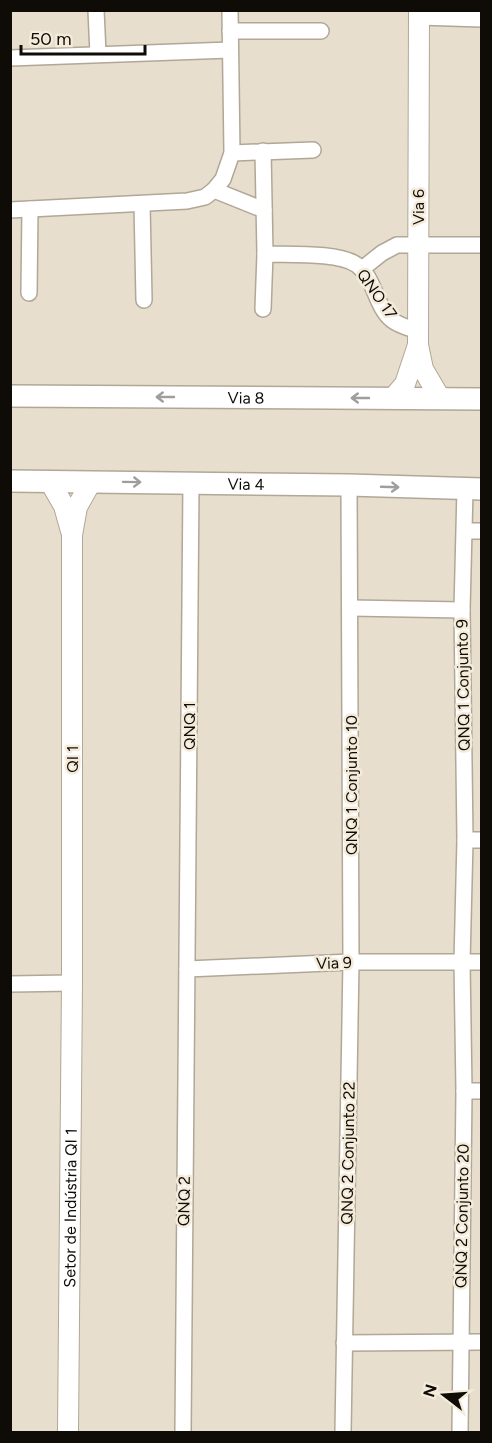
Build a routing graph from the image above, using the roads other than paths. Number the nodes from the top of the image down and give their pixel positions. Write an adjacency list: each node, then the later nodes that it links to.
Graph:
1 (96, 10): 8 (street)
2 (230, 10): 5 (street)
3 (419, 14): 4 (street); 18 (street, Via 6)
4 (482, 19)
5 (230, 31): 6 (street); 7 (street)
6 (321, 31)
7 (230, 50): 8 (street); 12 (street)
8 (98, 54): 9 (street)
9 (10, 58)
10 (313, 150): 11 (street)
11 (263, 151): 12 (street); 17 (street)
12 (231, 153): 13 (street)
13 (214, 190): 14 (street); 17 (street)
14 (142, 204): 15 (street); 23 (street)
15 (30, 209): 16 (street); 22 (street)
16 (10, 210)
17 (264, 210): 20 (street)
18 (418, 243): 19 (street); 21 (street); 25 (street, Via 6)
19 (482, 245)
20 (265, 254): 21 (street, QNO 17); 24 (street)
21 (362, 269): 25 (street, QNO 17)
22 (29, 293)
23 (144, 300)
24 (263, 309)
25 (418, 338): 27 (street); 28 (street, Via 6)
26 (10, 396): 27 (main road, Via 8, one-way to 26)
27 (393, 398): 28 (main road, Via 8)
28 (440, 398): 29 (main road, Via 8)
29 (482, 399)
30 (10, 481): 31 (main road, Via 4)
31 (50, 482): 32 (main road, Via 4); 38 (street, QI 1)
32 (91, 482): 33 (main road, Via 4, one-way to 33); 38 (street, QI 1)
33 (191, 484): 34 (main road, Via 4); 46 (street, QNQ 1)
34 (349, 485): 35 (main road, Via 4, one-way to 35); 39 (street)
35 (473, 489): 36 (street)
36 (465, 531): 37 (street); 40 (street, QNQ 1 Conjunto 9)
37 (482, 531)
38 (72, 535): 47 (street, QI 1)
39 (351, 608): 40 (street); 45 (street, QNQ 1 Conjunto 10)
40 (462, 610): 41 (street, QNQ 1 Conjunto 9)
41 (465, 840): 42 (street); 43 (street)
42 (482, 840)
43 (462, 962): 44 (street, Via 9); 45 (street, Via 9); 50 (street)
44 (482, 962)
45 (351, 963): 46 (street, Via 9); 53 (street, QNQ 2 Conjunto 22)
46 (187, 969): 55 (street, QNQ 2)
47 (72, 983): 48 (street); 54 (street, Setor de Indústria QI 1)
48 (10, 984)
49 (482, 1090): 50 (street)
50 (464, 1091): 51 (street, QNQ 2 Conjunto 20)
51 (461, 1342): 52 (street); 53 (street); 57 (street, QNQ 2 Conjunto 20)
52 (482, 1342)
53 (344, 1343): 56 (street, QNQ 2 Conjunto 22)
54 (68, 1432)
55 (183, 1432)
56 (343, 1432)
57 (460, 1432)

